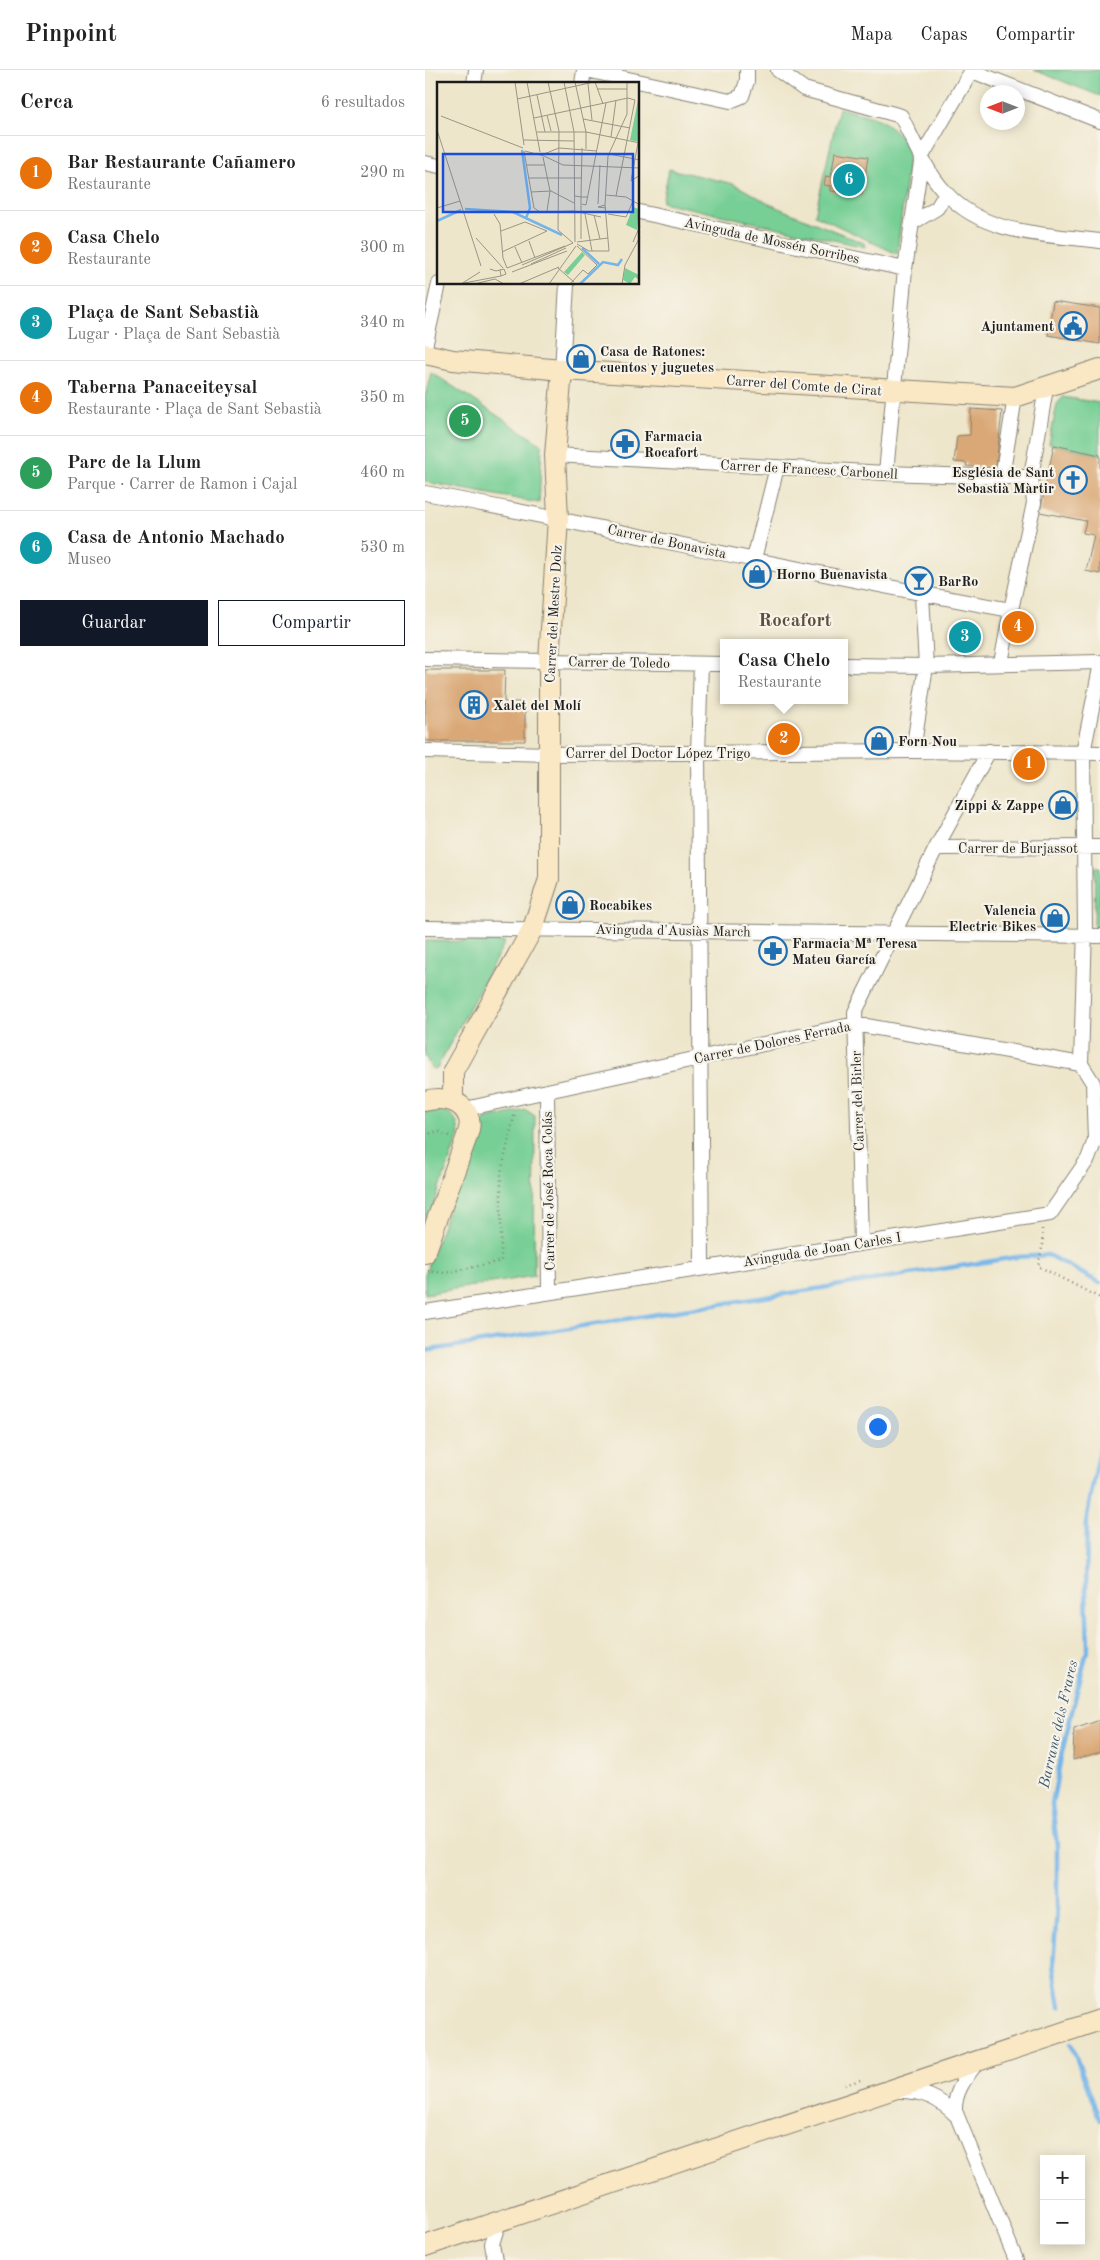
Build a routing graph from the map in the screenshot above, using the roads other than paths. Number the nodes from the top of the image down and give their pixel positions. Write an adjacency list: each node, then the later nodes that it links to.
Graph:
1 (585, 70): 2 (street)
2 (748, 70)
3 (778, 70): 6 (street)
4 (972, 70): 5 (street); 6 (street)
5 (1100, 121)
6 (922, 156): 7 (street); 9 (street)
7 (946, 193): 9 (street); 10 (street)
8 (640, 212): 11 (street, Avinguda de Mossén Sorribes)
9 (912, 223): 11 (street)
10 (1100, 241)
11 (905, 269): 19 (street)
12 (439, 285): 14 (street)
13 (567, 285): 17 (street, Carrer del Mestre Dolz)
14 (425, 347)
15 (425, 354): 17 (street, Carrer del Comte de Cirat)
16 (1100, 369): 18 (street, Carrer del Comte de Cirat)
17 (562, 370): 19 (street, Carrer del Comte de Cirat); 21 (street, Carrer del Mestre Dolz)
18 (1045, 388): 20 (street, Carrer del Comte de Cirat); 25 (street)
19 (893, 391): 20 (street, Carrer del Comte de Cirat); 23 (street)
20 (1015, 397): 24 (street)
21 (555, 455): 22 (street, Carrer de Francesc Carbonell); 27 (street, Carrer del Mestre Dolz)
22 (777, 467): 23 (street, Carrer de Francesc Carbonell); 28 (street)
23 (886, 473): 24 (street, Carrer de Francesc Carbonell)
24 (1003, 477): 25 (street, Carrer de Francesc Carbonell)
25 (1031, 477): 30 (street)
26 (425, 493): 27 (street, Carrer de Bonavista)
27 (558, 518): 28 (street, Carrer de Bonavista); 32 (street, Carrer del Mestre Dolz)
28 (754, 559): 29 (street, Carrer de Bonavista)
29 (922, 594): 30 (street, Carrer de Bonavista); 38 (street)
30 (1011, 610): 34 (street)
31 (425, 659): 32 (street, Carrer de Toledo)
32 (549, 661): 35 (street, Carrer de Toledo); 46 (street, Carrer del Mestre Dolz)
33 (1100, 662): 34 (street)
34 (1001, 663): 38 (street)
35 (701, 664): 36 (street, Carrer de Toledo); 43 (street)
36 (720, 664)
37 (848, 665): 38 (street)
38 (926, 666): 41 (street)
39 (1100, 668): 44 (street)
40 (425, 751): 46 (street, Carrer del Doctor López Trigo)
41 (913, 751): 42 (street, Carrer del Doctor López Trigo); 43 (street, Carrer del Doctor López Trigo)
42 (989, 751): 44 (street, Carrer del Doctor López Trigo); 49 (street, Carrer del Birler)
43 (699, 753): 46 (street, Carrer del Doctor López Trigo); 52 (street)
44 (1083, 753): 45 (street, Carrer del Doctor López Trigo); 47 (street)
45 (1100, 753)
46 (550, 754): 51 (street, Carrer del Mestre Dolz)
47 (1083, 847): 48 (street, Carrer de Burjassot); 49 (street, Carrer de Burjassot); 54 (street)
48 (1100, 847)
49 (936, 848): 53 (street, Carrer del Birler)
50 (425, 928): 51 (street, Avinguda d'Ausiàs March)
51 (533, 928): 52 (street, Avinguda d'Ausiàs March); 61 (street, Carrer del Mestre Dolz)
52 (700, 931): 53 (street, Avinguda d'Ausiàs March); 57 (street)
53 (894, 933): 54 (street, Avinguda d'Ausiàs March); 56 (street, Carrer del Birler)
54 (1085, 936): 55 (street, Avinguda d'Ausiàs March); 58 (street)
55 (1100, 936)
56 (855, 1024): 57 (street, Carrer de Dolores Ferrada); 58 (street, Carrer de Dolores Ferrada); 62 (street, Carrer del Birler)
57 (701, 1058): 59 (street, Carrer de Dolores Ferrada); 64 (street)
58 (1081, 1064): 62 (street, Avinguda de Joan Carles I)
59 (547, 1091): 61 (street, Carrer de Dolores Ferrada); 65 (street, Carrer de José Roca Colás)
60 (426, 1096): 61 (street)
61 (459, 1105): 63 (street, Carrer del Mestre Dolz)
62 (861, 1243): 64 (street, Avinguda de Joan Carles I)
63 (426, 1262)
64 (701, 1268): 65 (street, Avinguda de Joan Carles I)
65 (549, 1291): 66 (street, Avinguda de Joan Carles I)
66 (427, 1310)
67 (1100, 2020): 68 (street)
68 (979, 2060): 69 (street); 70 (street)
69 (891, 2090): 70 (street); 71 (street)
70 (957, 2116): 76 (street)
71 (499, 2221): 72 (street); 73 (street)
72 (462, 2234): 73 (street); 74 (street)
73 (492, 2244): 75 (street)
74 (425, 2246)
75 (495, 2260)
76 (1017, 2260)

